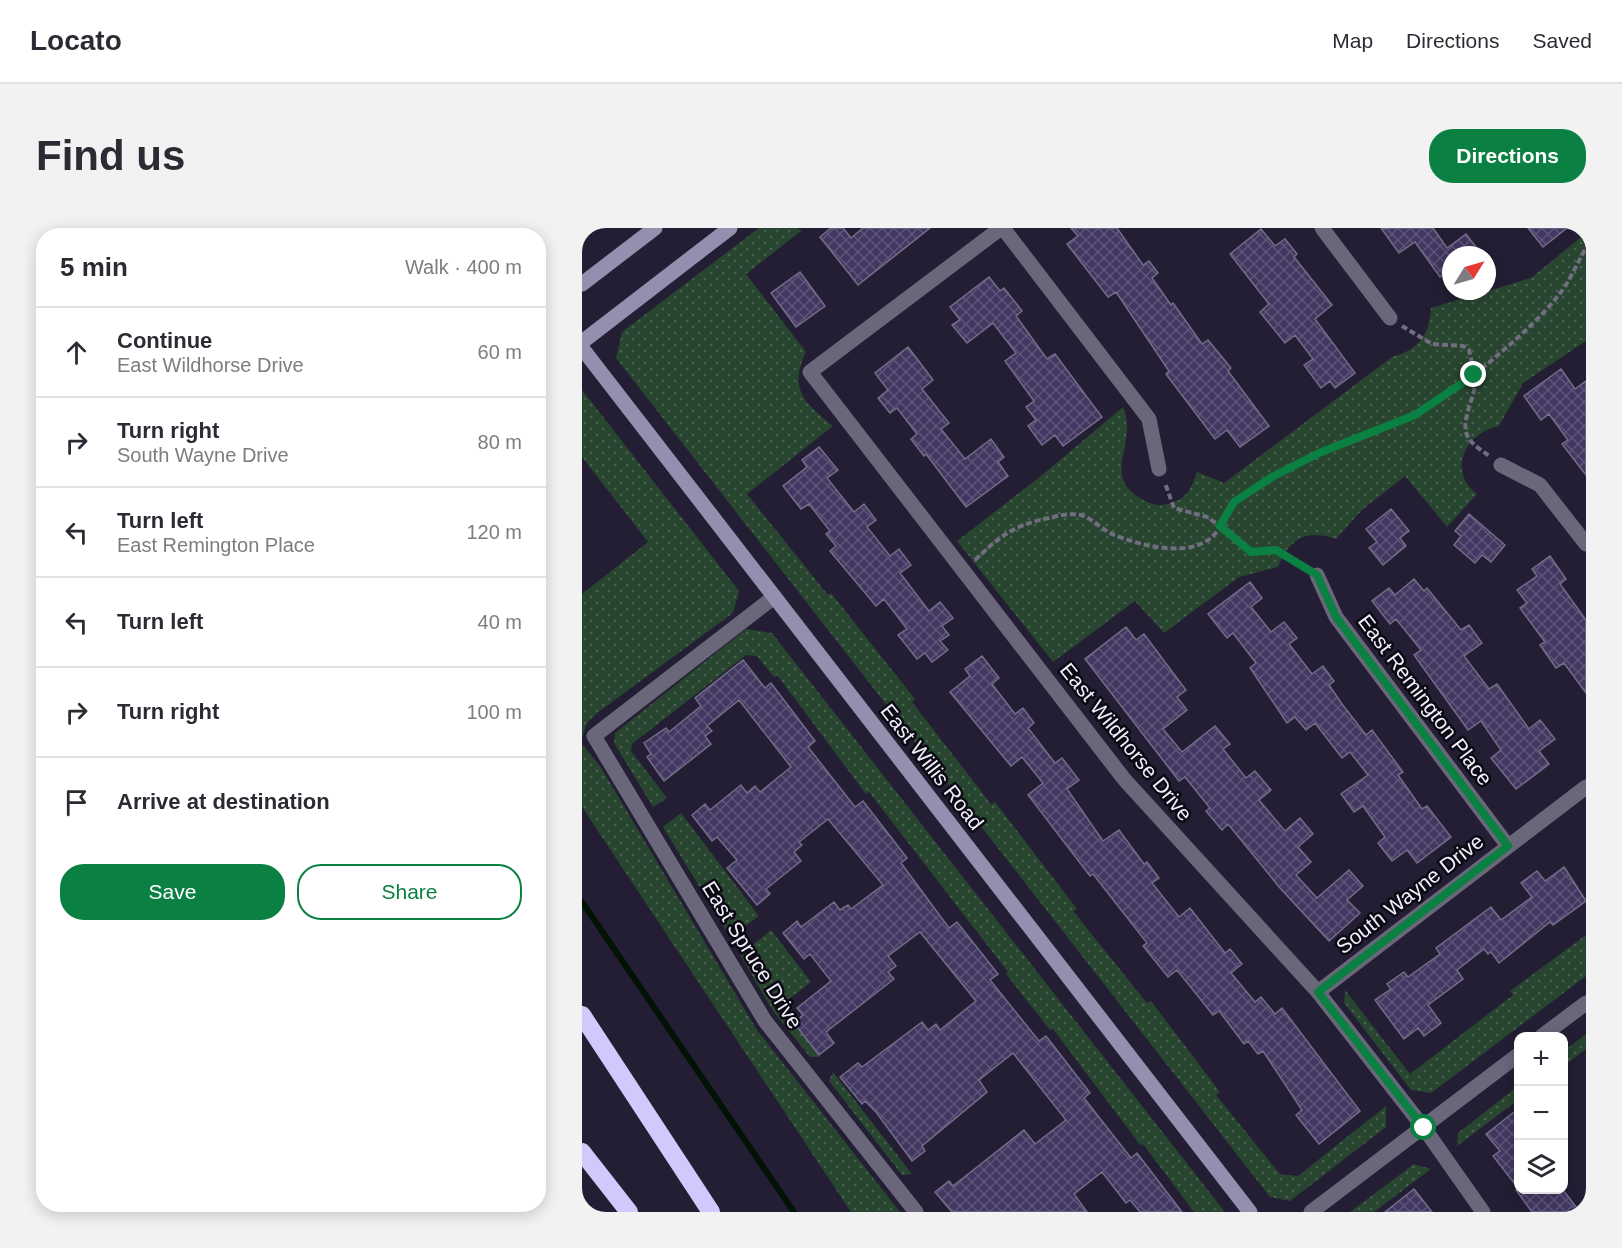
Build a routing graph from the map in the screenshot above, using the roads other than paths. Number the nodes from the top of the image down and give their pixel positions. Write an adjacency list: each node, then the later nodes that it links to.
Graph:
1 (655, 228): 7 (street)
2 (712, 228): 6 (street)
3 (730, 228): 6 (street)
4 (1002, 228): 12 (street); 18 (street, East Wildhorse Drive)
5 (1322, 228): 8 (street)
6 (691, 258): 9 (street)
7 (582, 284)
8 (1390, 318)
9 (582, 342)
10 (582, 348): 15 (street, East Willis Road)
11 (1501, 465): 13 (street)
12 (1159, 469)
13 (1586, 544)
14 (1317, 575): 17 (street, East Remington Place)
15 (774, 597): 27 (street, East Spruce Drive); 28 (street, East Willis Road)
16 (1586, 787): 17 (street, South Wayne Drive)
17 (1508, 846): 18 (street, South Wayne Drive)
18 (1318, 992): 23 (street, East Wildhorse Drive)
19 (1586, 1003): 21 (street)
20 (582, 1015): 26 (highway)
21 (1547, 1032)
22 (1514, 1058): 23 (street)
23 (1424, 1128): 29 (street); 30 (street, East Wildhorse Drive)
24 (582, 1152): 25 (highway)
25 (629, 1212)
26 (711, 1212)
27 (916, 1212)
28 (1250, 1212)
29 (1311, 1212)
30 (1483, 1212)

